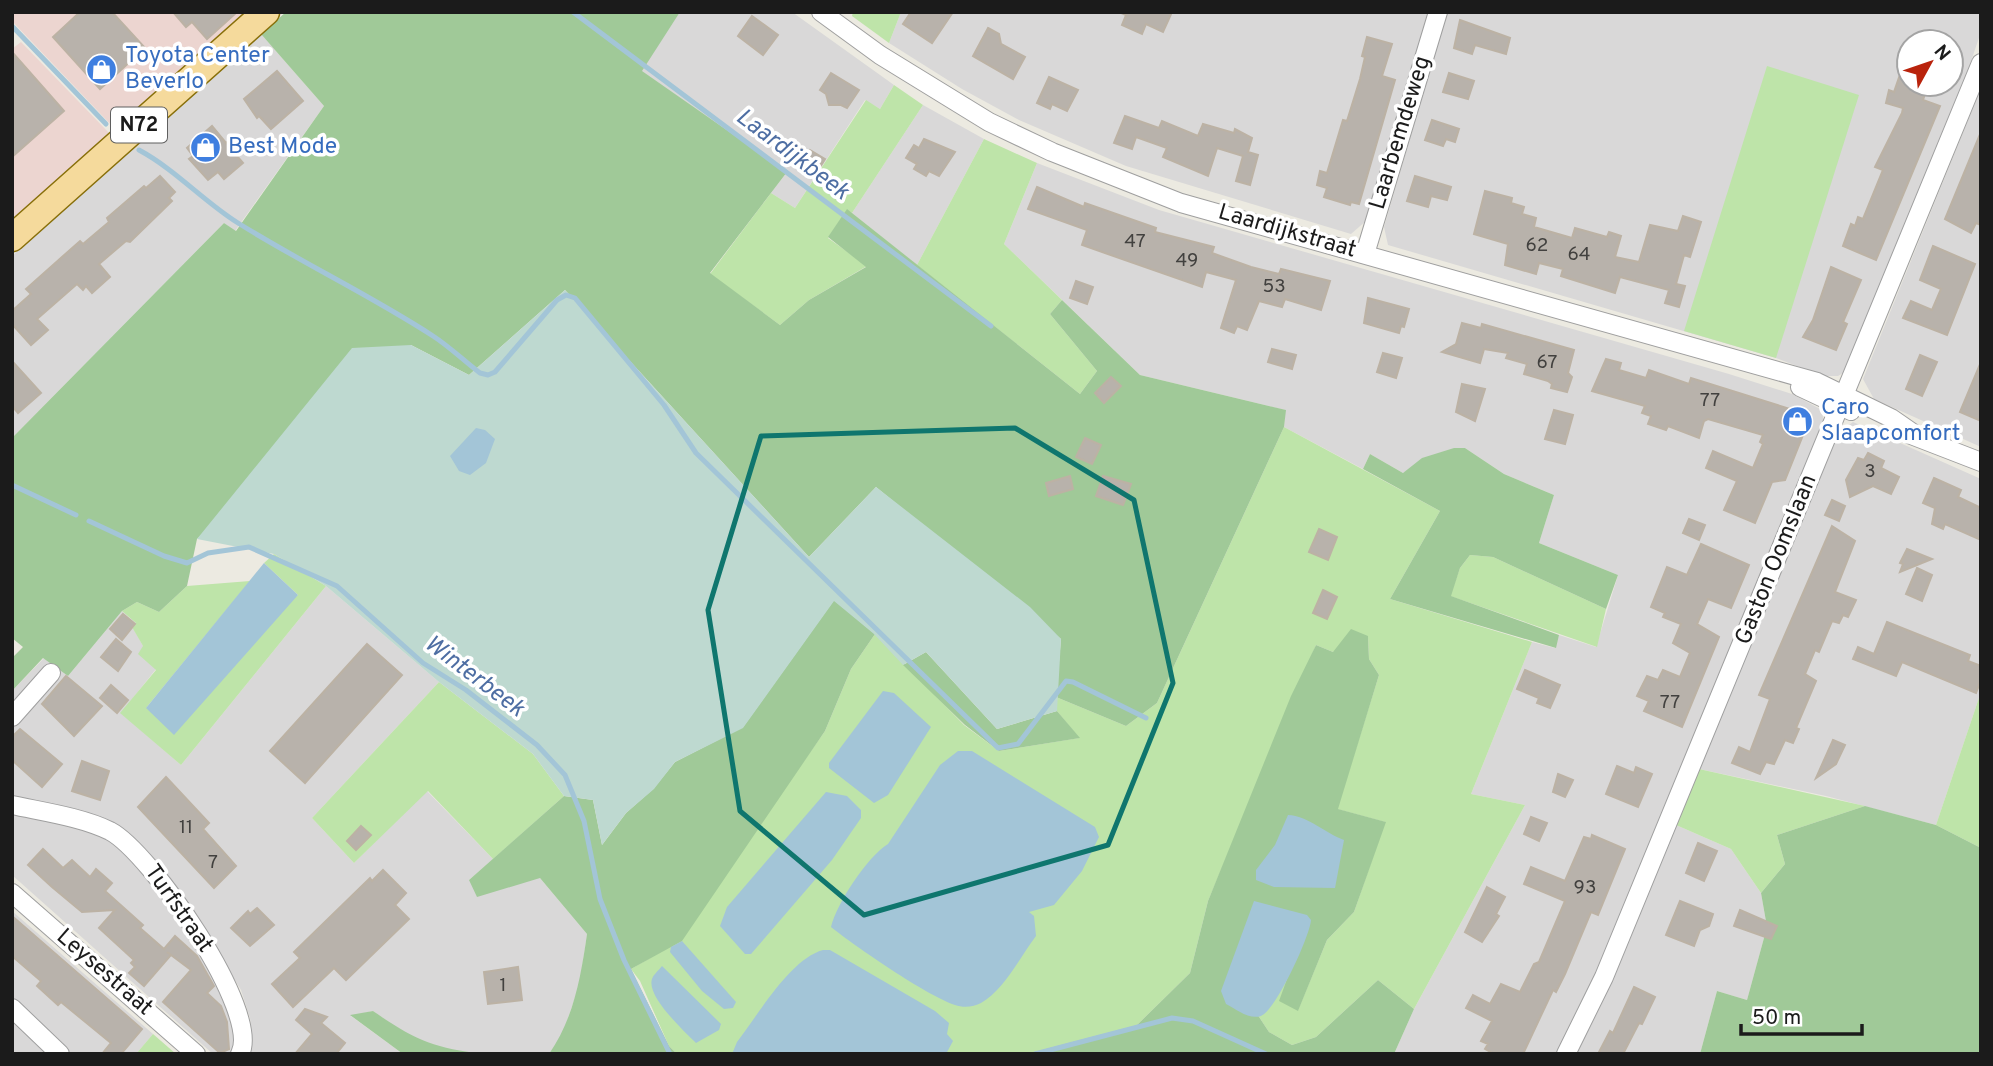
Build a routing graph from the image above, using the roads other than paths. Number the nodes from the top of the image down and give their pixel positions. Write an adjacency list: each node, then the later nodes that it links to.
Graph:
1 (266, 12): 5 (main road, N72)
2 (1438, 12): 6 (street, Laarbemdeweg)
3 (829, 14): 6 (street, Laardijkstraat)
4 (1981, 63): 7 (street, Gaston Oomslaan)
5 (12, 238)
6 (1365, 254): 7 (street, Laardijkstraat)
7 (1843, 401): 8 (street, Laardijkstraat); 17 (street, Gaston Oomslaan)
8 (1981, 462)
9 (51, 673): 10 (street)
10 (12, 717)
11 (12, 805): 16 (street, Turfstraat)
12 (12, 893): 15 (street, Leysestraat)
13 (12, 1008): 14 (street)
14 (60, 1054)
15 (196, 1054)
16 (240, 1054)
17 (1566, 1054)

